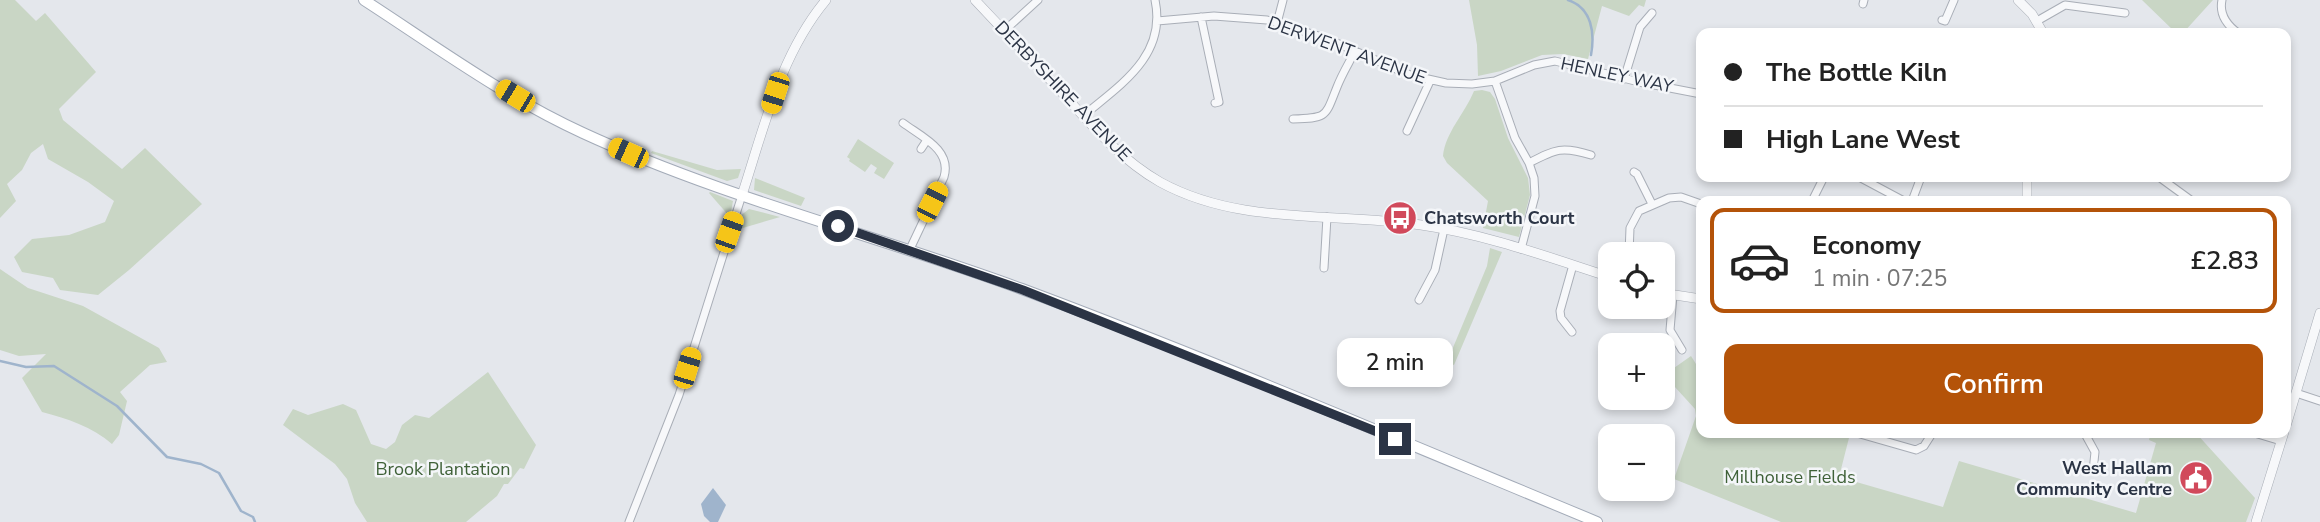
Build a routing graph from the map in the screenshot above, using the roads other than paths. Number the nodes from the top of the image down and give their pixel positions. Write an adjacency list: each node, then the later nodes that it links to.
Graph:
1 (364, 0): 37 (main road)
2 (826, 0): 37 (street)
3 (975, 0): 19 (street, DERBYSHIRE AVENUE)
4 (1038, 0): 19 (street)
5 (1155, 0): 14 (street)
6 (1283, 0): 16 (street)
7 (1954, 0): 13 (street)
8 (2018, 0): 15 (street)
9 (2222, 0): 18 (street)
10 (1652, 13): 21 (street)
11 (2124, 13): 15 (street)
12 (1201, 18): 14 (street, DERWENT AVENUE); 16 (street, DERWENT AVENUE); 25 (street)
13 (1942, 20)
14 (1157, 21): 26 (street)
15 (2037, 21): 17 (street)
16 (1278, 23): 20 (street, DERWENT AVENUE)
17 (2040, 28)
18 (2233, 28)
19 (1004, 31): 26 (street, DERBYSHIRE AVENUE)
20 (1355, 51): 22 (street, DERWENT AVENUE); 27 (street)
21 (1624, 79): 23 (street, HENLEY WAY); 24 (street, HENLEY WAY)
22 (1430, 81): 23 (street, DERWENT AVENUE); 29 (street)
23 (1495, 81): 33 (street)
24 (1696, 93)
25 (1215, 103)
26 (1083, 116): 42 (street, DERBYSHIRE AVENUE)
27 (1293, 119)
28 (903, 123): 30 (street)
29 (1407, 131)
30 (927, 140): 31 (street); 47 (street)
31 (921, 149)
32 (1591, 155): 33 (street)
33 (1530, 163): 46 (street)
34 (1633, 172): 41 (street)
35 (1868, 182): 38 (street)
36 (2166, 182): 39 (street)
37 (742, 195): 47 (main road); 69 (street)
38 (1895, 196)
39 (2185, 196)
40 (1696, 203): 41 (street)
41 (1652, 204): 44 (street)
42 (1328, 217): 43 (street, DERBYSHIRE AVENUE); 45 (street)
43 (1444, 229): 46 (street, DERBYSHIRE AVENUE); 54 (street)
44 (1629, 242)
45 (1325, 249): 48 (street); 50 (street)
46 (1521, 249): 49 (street, DERBYSHIRE AVENUE)
47 (910, 250): 70 (main road)
48 (1335, 250)
49 (1573, 265): 51 (street, DERBYSHIRE AVENUE); 57 (street)
50 (1324, 268)
51 (1598, 273)
52 (1675, 295): 53 (street)
53 (1696, 298)
54 (1419, 300)
55 (2320, 313): 59 (street)
56 (1669, 319): 58 (street)
57 (1572, 332)
58 (1682, 350)
59 (2295, 393): 60 (street); 61 (street)
60 (2320, 401)
61 (2291, 408)
62 (1873, 438): 63 (street)
63 (1930, 438)
64 (2087, 438): 66 (street)
65 (2282, 438): 71 (street)
66 (2096, 462): 67 (street); 68 (street)
67 (2105, 462)
68 (2094, 471)
69 (629, 522)
70 (1597, 522)
71 (2256, 522)

